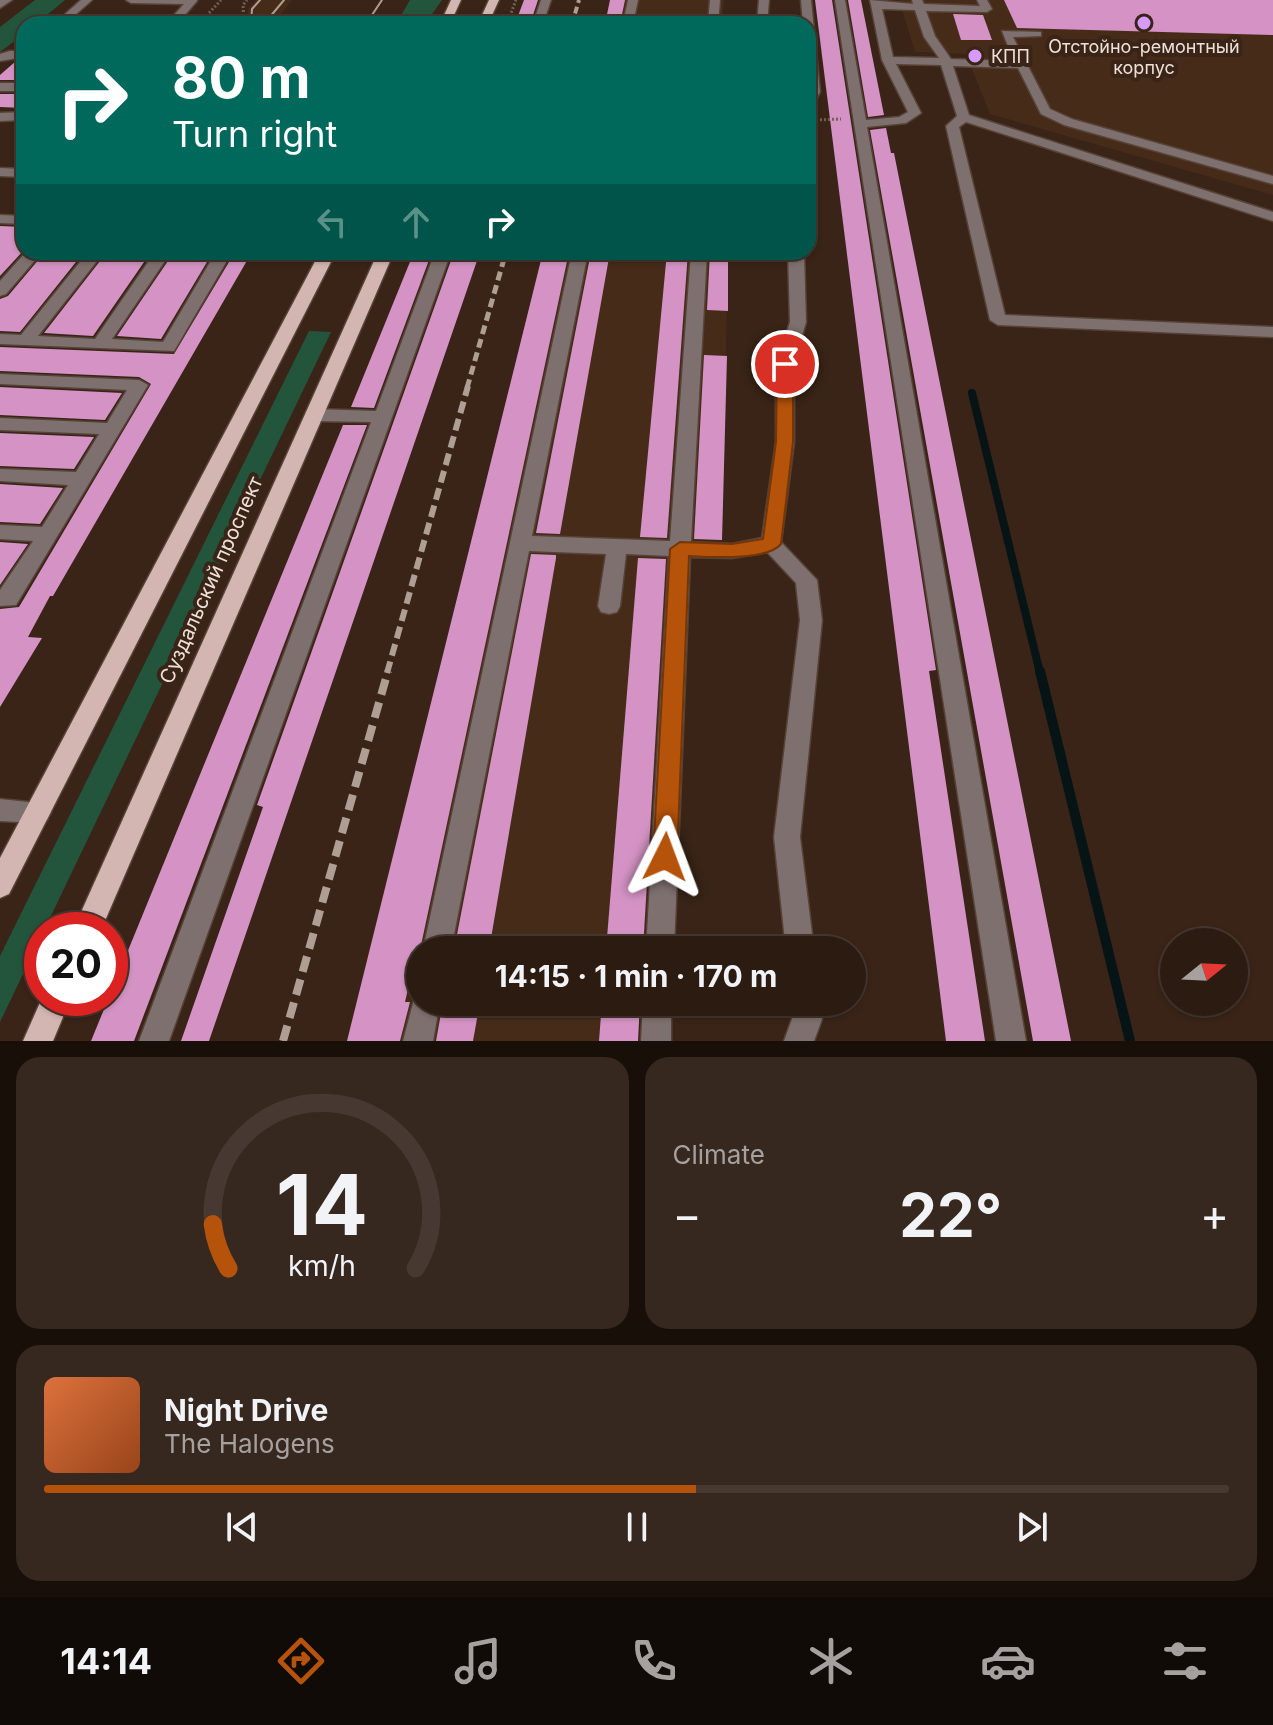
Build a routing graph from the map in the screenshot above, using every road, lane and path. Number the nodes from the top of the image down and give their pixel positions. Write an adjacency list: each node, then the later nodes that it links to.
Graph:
1 (7, 0): 9 (street)
2 (87, 0): 11 (street)
3 (131, 0): 12 (street)
4 (221, 0): 10 (path)
5 (840, 0): 19 (street)
6 (982, 0): 8 (street)
7 (876, 3): 8 (street); 14 (street)
8 (918, 4): 15 (street)
9 (0, 5)
10 (209, 13)
11 (68, 16)
12 (178, 16)
13 (1037, 34): 16 (street)
14 (888, 60): 15 (street); 19 (street)
15 (945, 62): 16 (street); 17 (street)
16 (1021, 65): 20 (street)
17 (964, 117): 21 (street); 33 (street)
18 (816, 121): 19 (path)
19 (862, 122): 68 (street)
20 (1273, 180)
21 (1273, 217)
22 (27, 260): 32 (street)
23 (90, 260): 35 (street)
24 (158, 260): 36 (street)
25 (219, 260): 36 (street)
26 (324, 260): 53 (main road, Суздальский проспект)
27 (382, 260): 38 (main road, Суздальский проспект)
28 (440, 260): 39 (street)
29 (578, 260): 46 (street)
30 (698, 260): 49 (street)
31 (796, 260): 47 (street)
32 (0, 291)
33 (1273, 332)
34 (0, 339): 35 (street)
35 (26, 340): 36 (street)
36 (100, 344)
37 (0, 379): 41 (street)
38 (314, 415): 39 (street); 55 (main road, Суздальский проспект)
39 (383, 417): 64 (street)
40 (0, 424): 41 (street)
41 (112, 429): 43 (street)
42 (0, 475): 43 (street)
43 (81, 479): 45 (street)
44 (0, 532): 45 (street)
45 (48, 534): 50 (street)
46 (520, 543): 48 (street); 56 (street)
47 (771, 544): 49 (street); 58 (street)
48 (617, 547): 49 (street); 51 (street)
49 (680, 549): 57 (street)
50 (0, 598)
51 (609, 606)
52 (0, 810): 53 (street)
53 (38, 812): 54 (main road, Суздальский проспект)
54 (0, 885)
55 (95, 912)
56 (440, 936)
57 (661, 936)
58 (798, 936)
59 (49, 1016): 63 (main road)
60 (423, 1016): 65 (street)
61 (657, 1016): 66 (street)
62 (807, 1016): 67 (street)
63 (38, 1041)
64 (154, 1041)
65 (418, 1041)
66 (656, 1041)
67 (799, 1041)
68 (1011, 1041)

